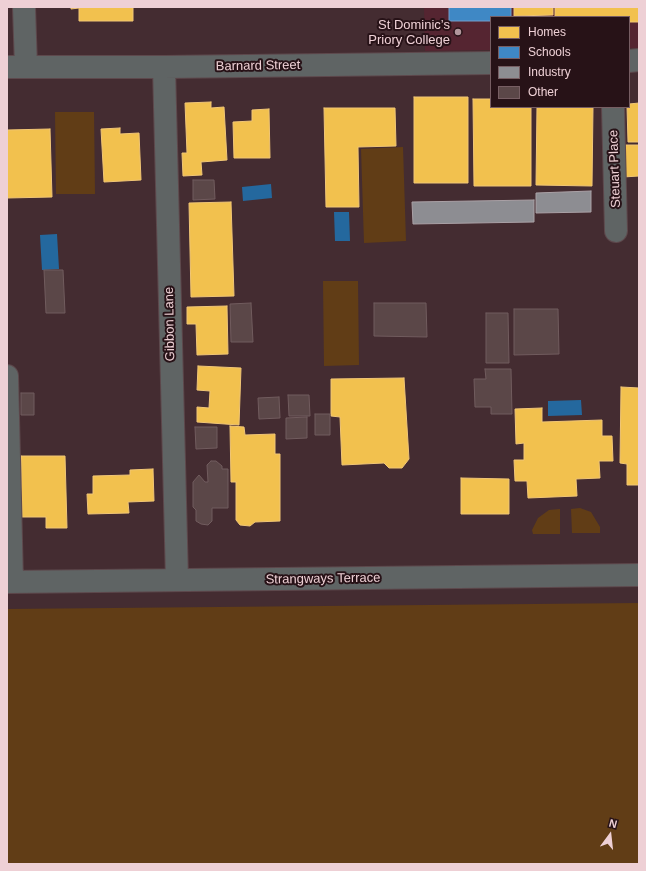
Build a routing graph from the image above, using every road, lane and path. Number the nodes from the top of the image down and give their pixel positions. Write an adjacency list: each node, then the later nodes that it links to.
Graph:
1 (24, 7): 3 (street)
2 (490, 63): 4 (street, Barnard Street)
3 (16, 67): 4 (street, Barnard Street)
4 (164, 67): 9 (street, Gibbon Lane)
5 (613, 108): 6 (street, Steuart Place)
6 (616, 231)
7 (7, 376): 10 (street)
8 (639, 575): 9 (street, Strangways Terrace)
9 (177, 580): 10 (street, Strangways Terrace)
10 (9, 582)

